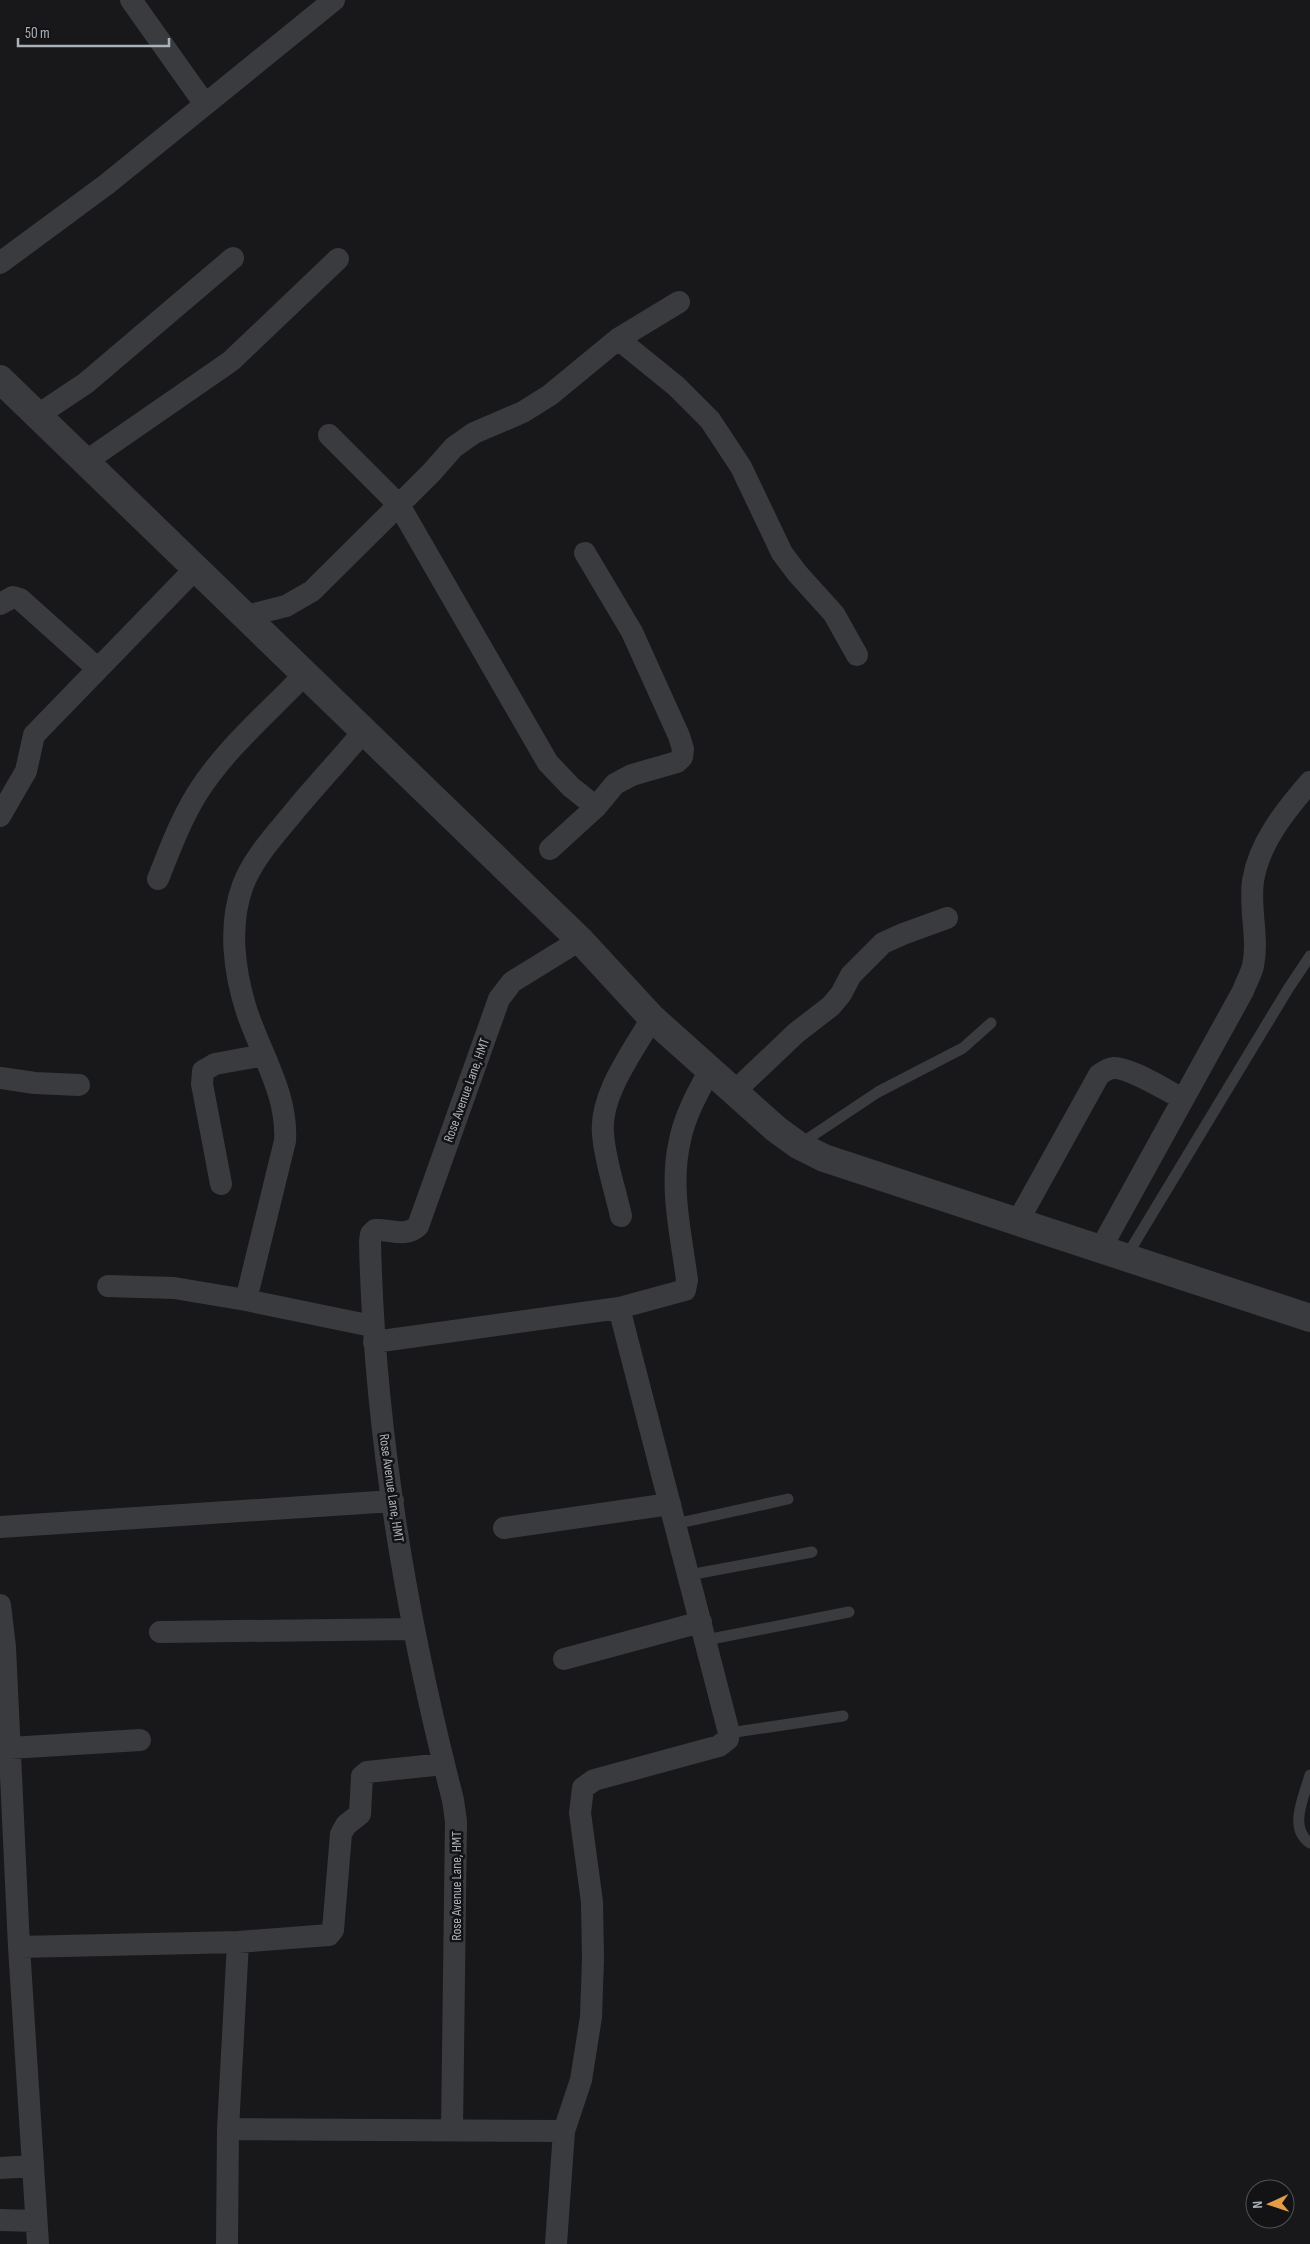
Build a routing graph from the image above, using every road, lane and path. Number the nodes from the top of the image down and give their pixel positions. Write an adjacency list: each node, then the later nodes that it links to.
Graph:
1 (131, 0): 3 (street)
2 (334, 0): 3 (street)
3 (204, 104): 6 (street)
4 (233, 258): 10 (street)
5 (338, 259): 12 (street)
6 (0, 263)
7 (679, 302): 8 (street)
8 (618, 339): 13 (street); 18 (street)
9 (0, 379): 10 (street)
10 (38, 415): 12 (street)
11 (329, 435): 13 (street)
12 (85, 462): 15 (street)
13 (399, 505): 17 (street); 23 (street)
14 (585, 553): 23 (street)
15 (196, 568): 17 (street); 19 (street)
16 (0, 604): 19 (street)
17 (246, 616): 20 (street)
18 (858, 655)
19 (98, 669): 24 (street)
20 (304, 675): 21 (street); 26 (street)
21 (364, 731): 28 (street); 32 (street)
22 (1310, 782): 37 (street)
23 (596, 806): 25 (street)
24 (0, 816)
25 (550, 849)
26 (158, 879)
27 (947, 918): 36 (street)
28 (580, 940): 30 (street); 48 (street, Rose Avenue Lane, HMT)
29 (1310, 956): 43 (lane)
30 (652, 1018): 33 (street); 40 (street)
31 (991, 1023): 38 (lane)
32 (264, 1055): 39 (street); 45 (street)
33 (710, 1070): 36 (street); 46 (street)
34 (0, 1078): 35 (street)
35 (78, 1085)
36 (734, 1092): 38 (street)
37 (1183, 1099): 41 (street); 42 (street)
38 (798, 1145): 41 (street)
39 (222, 1184)
40 (622, 1216)
41 (1018, 1221): 42 (street)
42 (1101, 1248): 43 (street)
43 (1126, 1257): 47 (street)
44 (108, 1286): 45 (street)
45 (246, 1300): 48 (street)
46 (618, 1308): 48 (street); 51 (street)
47 (1310, 1318)
48 (373, 1334): 50 (street, Rose Avenue Lane, HMT)
49 (788, 1499): 51 (lane)
50 (393, 1501): 52 (street); 58 (street, Rose Avenue Lane, HMT)
51 (673, 1514): 53 (street); 55 (street)
52 (0, 1527)
53 (504, 1528)
54 (812, 1552): 55 (lane)
55 (689, 1575): 59 (street)
56 (0, 1605): 65 (street)
57 (849, 1612): 59 (lane)
58 (414, 1629): 60 (street); 66 (street, Rose Avenue Lane, HMT)
59 (704, 1631): 61 (street); 63 (street)
60 (160, 1632)
61 (564, 1659)
62 (843, 1716): 63 (lane)
63 (729, 1733): 73 (street)
64 (140, 1740): 65 (street)
65 (10, 1748): 70 (street)
66 (444, 1764): 69 (street); 72 (street, Rose Avenue Lane, HMT)
67 (1310, 1776): 68 (lane)
68 (1310, 1843)
69 (238, 1942): 70 (street); 71 (street)
70 (19, 1947): 74 (street)
71 (228, 2129): 72 (street); 79 (street)
72 (452, 2130): 73 (street)
73 (564, 2131): 80 (street)
74 (33, 2166): 75 (street); 77 (street)
75 (0, 2168)
76 (0, 2220): 77 (street)
77 (36, 2221): 78 (street)
78 (38, 2244)
79 (227, 2244)
80 (556, 2244)

